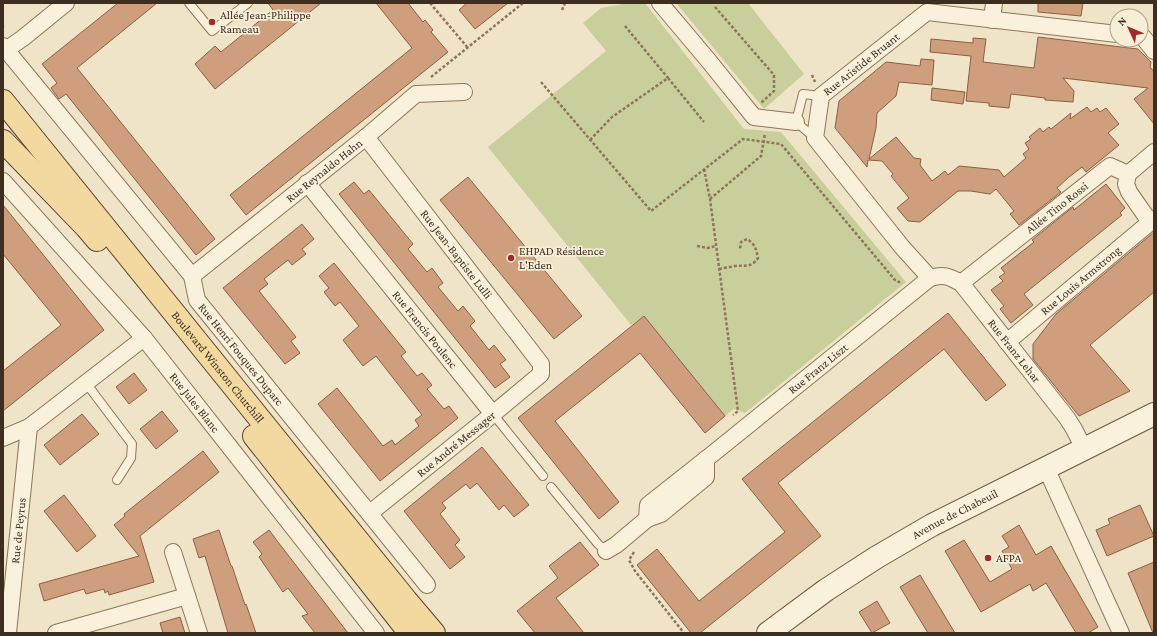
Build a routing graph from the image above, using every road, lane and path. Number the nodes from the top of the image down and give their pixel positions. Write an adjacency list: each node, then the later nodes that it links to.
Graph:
1 (66, 3): 16 (street)
2 (189, 3): 3 (lane)
3 (248, 3)
4 (430, 3): 15 (path)
5 (523, 3): 15 (path)
6 (565, 3): 10 (path)
7 (660, 3): 25 (street)
8 (994, 3): 11 (street)
9 (715, 7): 24 (path)
10 (562, 10)
11 (992, 20): 13 (street, Rue Aristide Bruant); 22 (street, Rue Aristide Bruant)
12 (625, 26): 18 (path)
13 (1109, 33)
14 (1149, 40): 17 (street)
15 (468, 48): 21 (path)
16 (4, 49): 45 (street, Rue Henri Fouques Duparc)
17 (1154, 51)
18 (668, 78): 26 (path); 30 (path)
19 (541, 82): 30 (path)
20 (464, 92): 21 (street)
21 (416, 94): 28 (street, Rue Reynaldo Hahn)
22 (821, 96): 27 (lane); 29 (street, Rue Aristide Bruant)
23 (3, 101): 73 (main road, Boulevard Winston Churchill)
24 (760, 104)
25 (767, 119): 27 (street); 32 (path)
26 (704, 122)
27 (796, 122): 29 (lane)
28 (366, 137): 37 (street, Rue Reynaldo Hahn); 49 (street, Rue Jean-Baptiste Lulli)
29 (815, 138): 44 (street)
30 (590, 140): 34 (path)
31 (3, 141): 72 (main road, Boulevard Winston Churchill)
32 (763, 142): 34 (path); 38 (path); 44 (path)
33 (1154, 152): 35 (street)
34 (704, 169): 38 (path)
35 (1128, 174): 39 (street); 46 (street, Allée Tino Rossi)
36 (3, 181): 47 (street, Rue Jules Blanc)
37 (307, 184): 45 (street, Rue Reynaldo Hahn); 51 (street, Rue Francis Poulenc)
38 (710, 199): 41 (path)
39 (1152, 220): 48 (street, Rue Louis Armstrong)
40 (697, 246): 41 (path)
41 (716, 246): 43 (path)
42 (740, 249): 43 (path)
43 (719, 269): 53 (path)
44 (925, 272): 46 (street); 62 (street, Rue Franz Liszt)
45 (192, 276): 61 (street, Rue Henri Fouques Duparc)
46 (961, 283): 48 (street, Rue Franz Lehar)
47 (144, 338): 50 (street); 71 (street, Rue Jules Blanc)
48 (1007, 342): 56 (street, Rue Franz Lehar)
49 (541, 374): 51 (street, Rue André Messager)
50 (86, 382): 54 (street); 59 (lane)
51 (493, 414): 58 (lane, Rue Francis Poulenc); 61 (street, Rue André Messager)
52 (1154, 414): 56 (main road, Avenue de Chabeuil)
53 (732, 416)
54 (28, 427): 55 (street); 65 (street, Rue de Peyrus)
55 (3, 438)
56 (1084, 449): 57 (main road, Avenue de Chabeuil)
57 (1046, 468): 75 (main road, Avenue de Chabeuil); 76 (street)
58 (543, 476)
59 (117, 480)
60 (551, 487): 63 (lane)
61 (370, 513): 66 (street, Rue Henri Fouques Duparc)
62 (634, 531): 63 (street, Rue Franz Liszt); 74 (path)
63 (606, 551)
64 (174, 552): 67 (street)
65 (9, 567): 68 (street, Rue de Peyrus)
66 (427, 585)
67 (187, 596): 69 (street); 70 (street)
68 (8, 633)
69 (56, 633)
70 (199, 633)
71 (376, 633)
72 (408, 633)
73 (434, 633)
74 (684, 633)
75 (768, 633)
76 (1121, 633)

